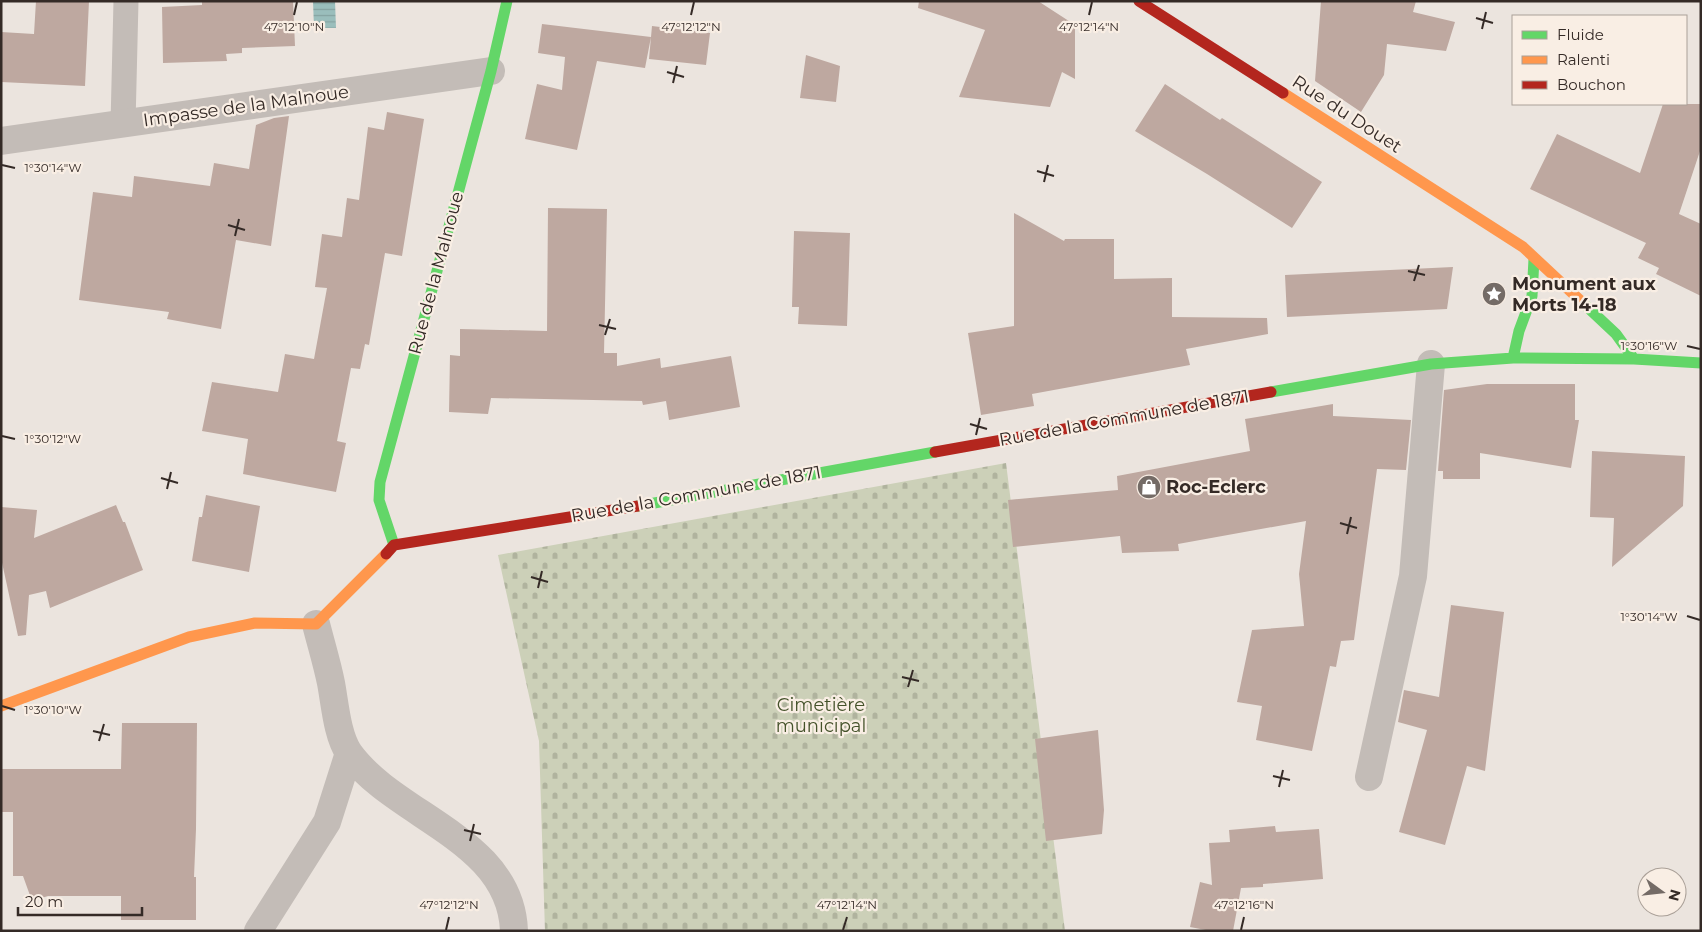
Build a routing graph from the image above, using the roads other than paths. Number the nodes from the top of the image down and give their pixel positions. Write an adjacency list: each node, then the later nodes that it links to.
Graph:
1 (126, 1): 5 (lane)
2 (507, 1): 4 (street, Rue de la Malnoue)
3 (1139, 1): 7 (street, Rue du Douet)
4 (491, 71): 5 (street, Impasse de la Malnoue); 12 (street, Rue de la Malnoue)
5 (122, 124): 6 (street, Impasse de la Malnoue)
6 (1, 141)
7 (1534, 259): 8 (street); 9 (street, Rue du Douet)
8 (1513, 358): 9 (street, Rue de la Commune de 1871); 11 (street, Rue de la Commune de 1871)
9 (1634, 359): 10 (street, Rue de la Commune de 1871)
10 (1701, 363)
11 (1430, 364): 12 (street, Rue de la Commune de 1871); 16 (street)
12 (394, 545): 13 (street)
13 (316, 624): 14 (street); 15 (street)
14 (1, 706)
15 (349, 753): 17 (street); 18 (street)
16 (1369, 777)
17 (258, 931)
18 (514, 931)

